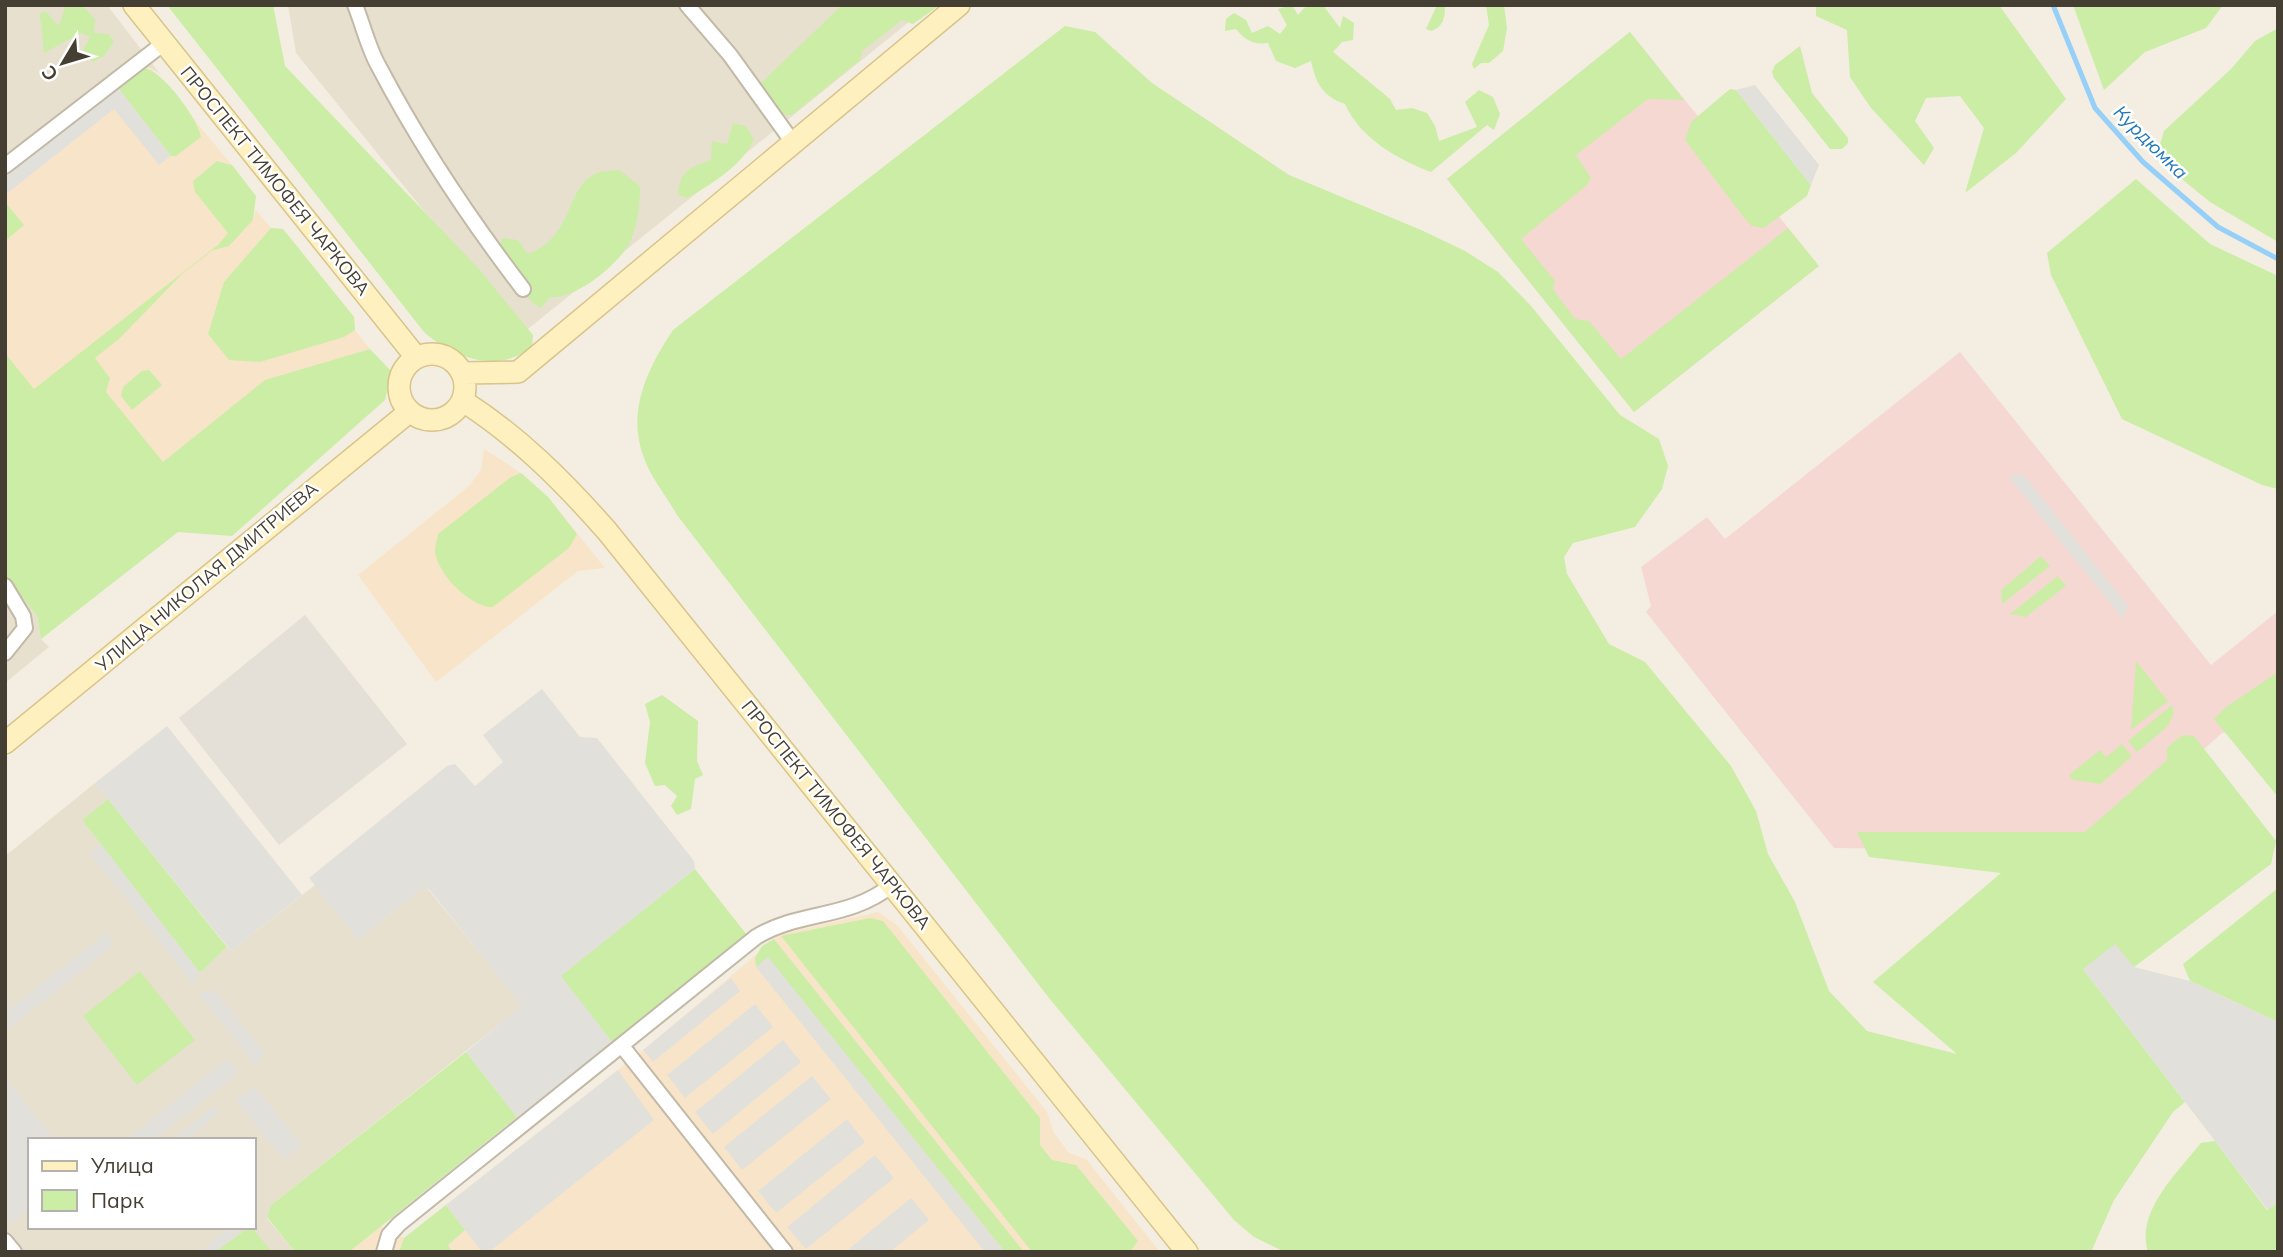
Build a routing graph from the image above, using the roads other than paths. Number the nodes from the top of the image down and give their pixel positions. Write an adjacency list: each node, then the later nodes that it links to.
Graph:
1 (134, 5): 5 (main road, ПРОСПЕКТ ТИМОФЕЯ ЧАРКОВА)
2 (355, 5): 8 (street)
3 (687, 5): 6 (street)
4 (959, 5): 6 (main road)
5 (164, 43): 7 (street); 9 (main road, ПРОСПЕКТ ТИМОФЕЯ ЧАРКОВА)
6 (794, 145): 10 (main road)
7 (5, 166)
8 (523, 289)
9 (416, 357): 10 (main road); 12 (main road)
10 (463, 373): 11 (main road)
11 (463, 401): 12 (main road); 16 (main road, ПРОСПЕКТ ТИМОФЕЯ ЧАРКОВА)
12 (409, 412): 15 (main road, УЛИЦА НИКОЛАЯ ДМИТРИЕВА)
13 (5, 586): 14 (street)
14 (5, 653)
15 (5, 743)
16 (892, 885): 17 (street); 22 (main road, ПРОСПЕКТ ТИМОФЕЯ ЧАРКОВА)
17 (622, 1046): 20 (street); 21 (street)
18 (5, 1241): 19 (street)
19 (13, 1252)
20 (384, 1252)
21 (785, 1252)
22 (1186, 1252)

